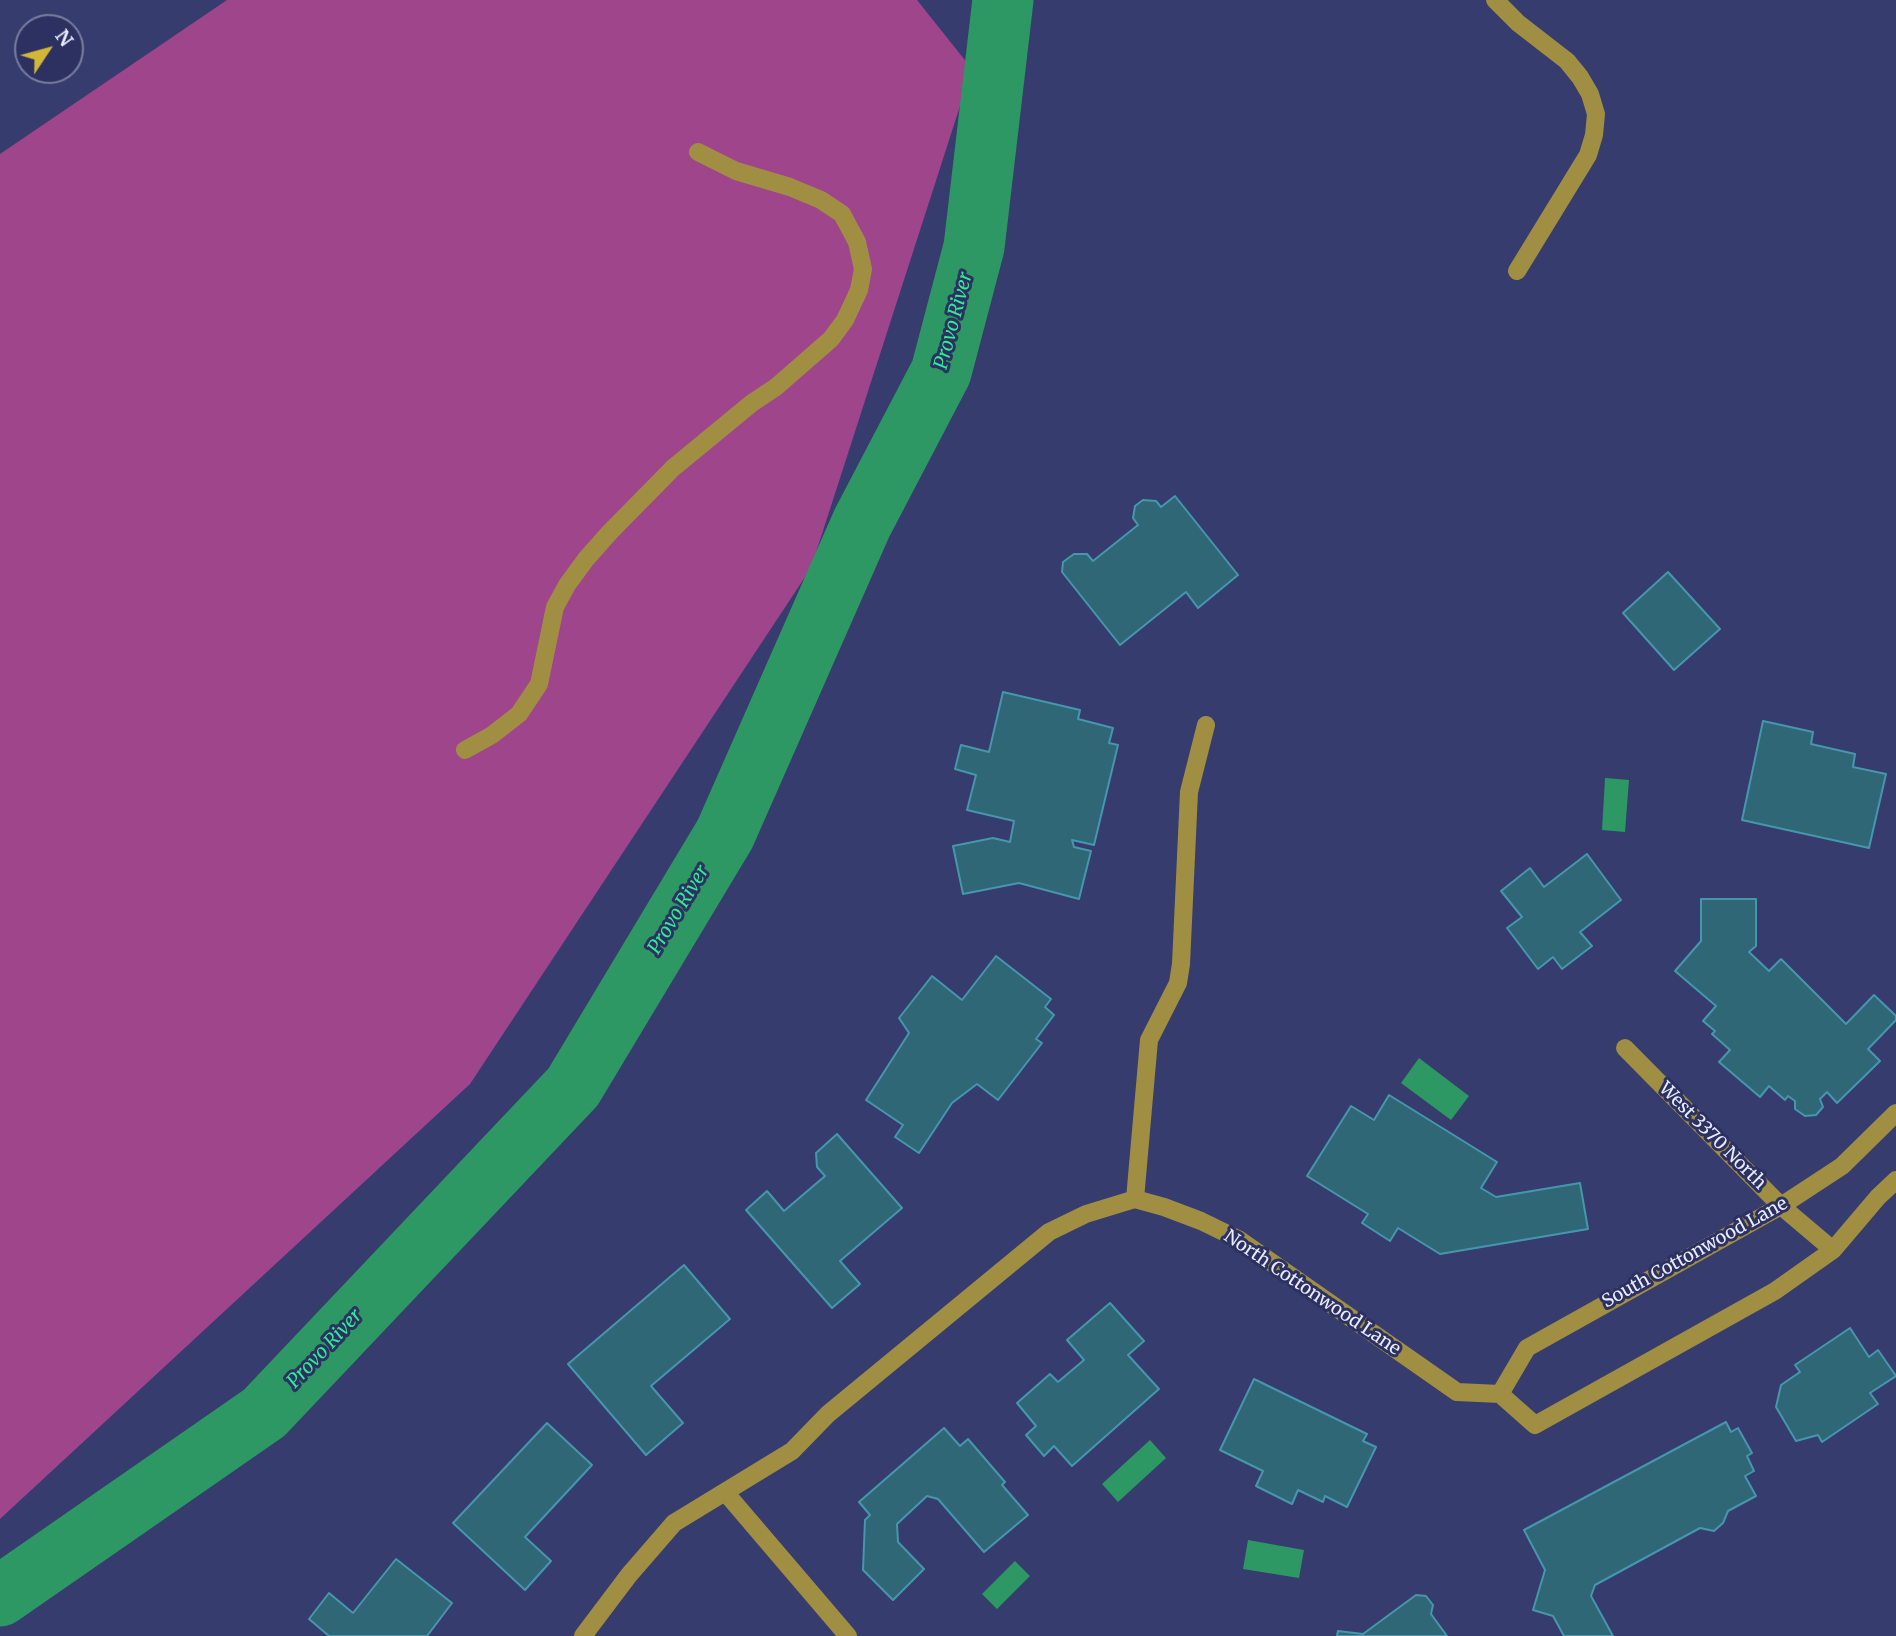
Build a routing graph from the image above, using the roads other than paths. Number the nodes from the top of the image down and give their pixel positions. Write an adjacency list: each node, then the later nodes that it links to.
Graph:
1 (1495, 0): 3 (street)
2 (698, 152): 5 (street)
3 (1517, 271)
4 (1206, 725): 9 (street)
5 (465, 751)
6 (1625, 1048): 10 (street, West 3370 North)
7 (1896, 1113): 10 (street, South Cottonwood Lane)
8 (1896, 1180): 11 (street)
9 (1135, 1199): 12 (street, North Cottonwood Lane); 13 (street)
10 (1781, 1206): 11 (street, West 3370 North); 12 (street, South Cottonwood Lane)
11 (1833, 1250): 12 (street)
12 (1500, 1394)
13 (725, 1492): 14 (street); 15 (street)
14 (583, 1636)
15 (848, 1636)

